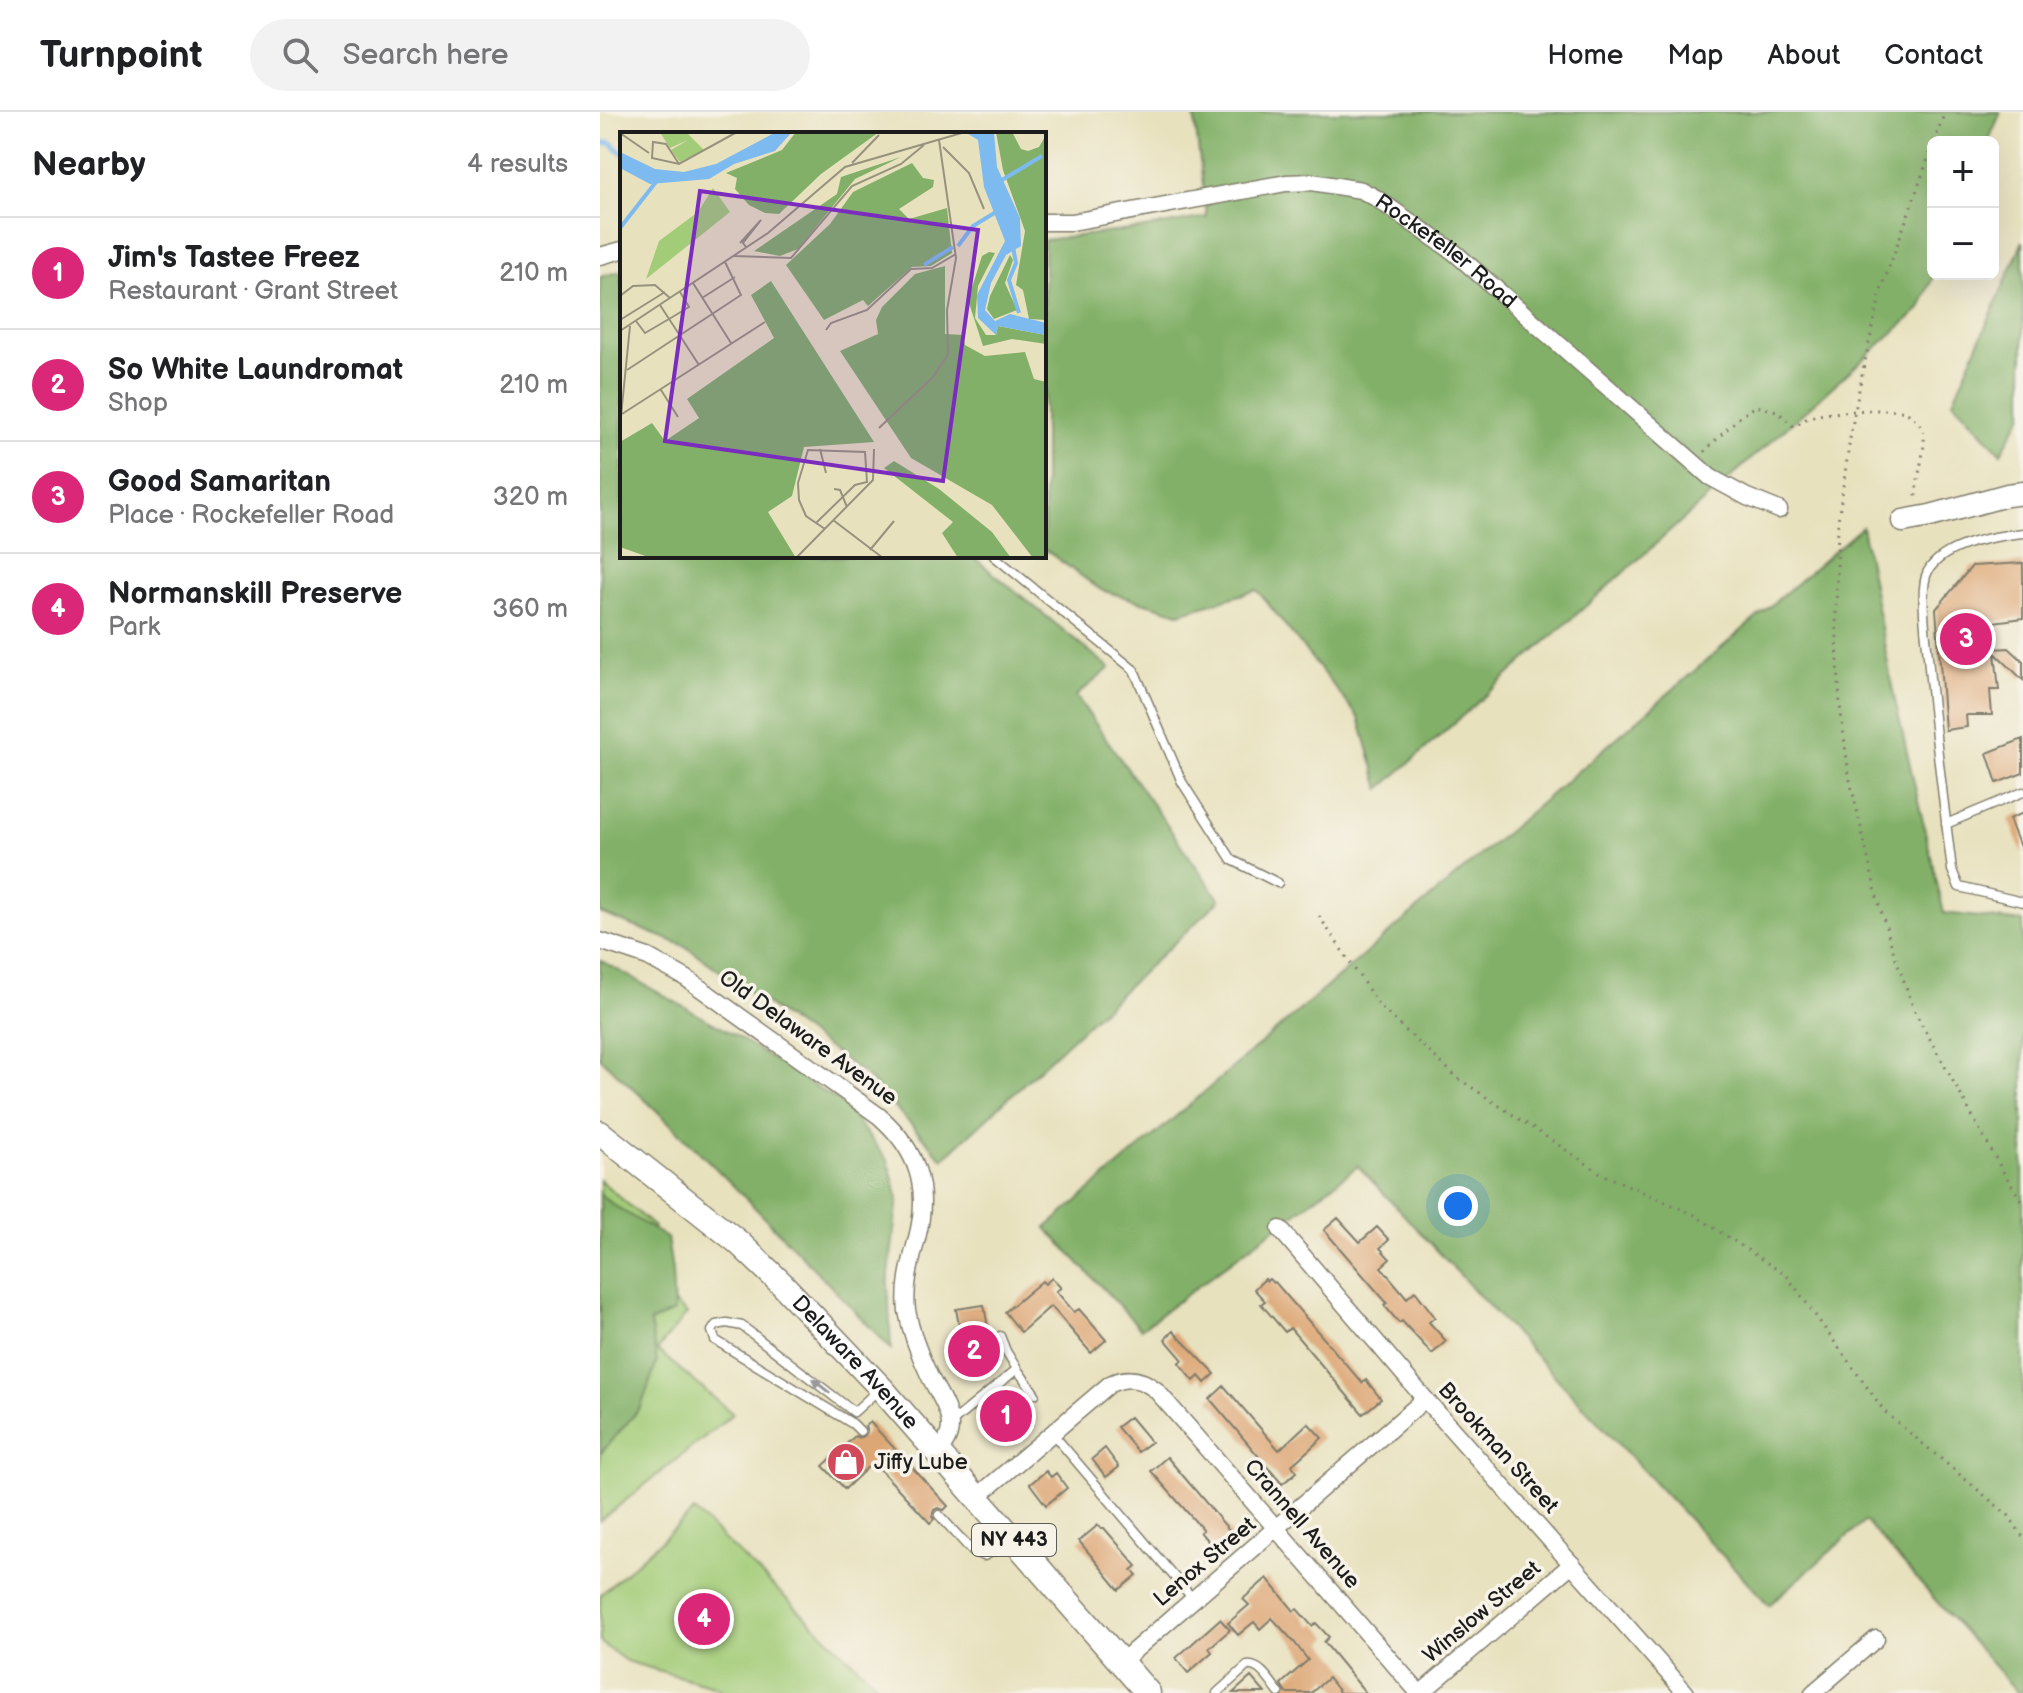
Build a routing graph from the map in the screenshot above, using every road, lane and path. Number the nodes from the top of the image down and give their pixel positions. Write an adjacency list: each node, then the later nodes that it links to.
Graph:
1 (1945, 112): 2 (path)
2 (1936, 136)
3 (1927, 162): 7 (path)
4 (1046, 222): 8 (street, Rockefeller Road)
5 (620, 251): 6 (street)
6 (600, 256)
7 (1855, 411): 8 (path); 11 (path); 21 (path)
8 (1695, 462): 10 (street, Rockefeller Road)
9 (2023, 493): 11 (street)
10 (1779, 510)
11 (1910, 520)
12 (2023, 533): 15 (lane)
13 (996, 558): 16 (lane)
14 (2023, 792): 15 (lane)
15 (1946, 824): 17 (lane)
16 (1278, 883)
17 (2023, 902)
18 (1319, 916): 35 (path)
19 (600, 941): 28 (street, Old Delaware Avenue)
20 (600, 1133): 25 (main road, Delaware Avenue / NY 443)
21 (2023, 1203)
22 (1280, 1229): 27 (street, Brookman Street)
23 (1000, 1336): 24 (lane)
24 (1017, 1369): 26 (lane); 28 (lane)
25 (881, 1388): 29 (lane, one-way to 29); 31 (main road, Delaware Avenue / NY 443)
26 (1035, 1394)
27 (1425, 1399): 34 (street, Lenox Street); 37 (street, Brookman Street)
28 (951, 1423): 31 (street)
29 (860, 1431)
30 (1053, 1434): 32 (street); 34 (street, Crannell Avenue); 38 (lane)
31 (938, 1453): 32 (main road, Delaware Avenue / NY 443)
32 (977, 1497): 36 (main road, Delaware Avenue / NY 443)
33 (939, 1515): 36 (lane)
34 (1277, 1529): 38 (street, Lenox Street); 44 (street, Crannell Avenue)
35 (2023, 1537)
36 (1014, 1540): 40 (main road, Delaware Avenue / NY 443)
37 (1572, 1564): 44 (street, Winslow Street); 45 (street, Brookman Street)
38 (1194, 1600): 40 (street, Lenox Street)
39 (1876, 1639): 46 (street)
40 (1121, 1662): 41 (main road, Delaware Avenue / NY 443)
41 (1148, 1693)
42 (1217, 1693): 43 (lane)
43 (1279, 1693)
44 (1420, 1693)
45 (1686, 1693)
46 (1813, 1693)

